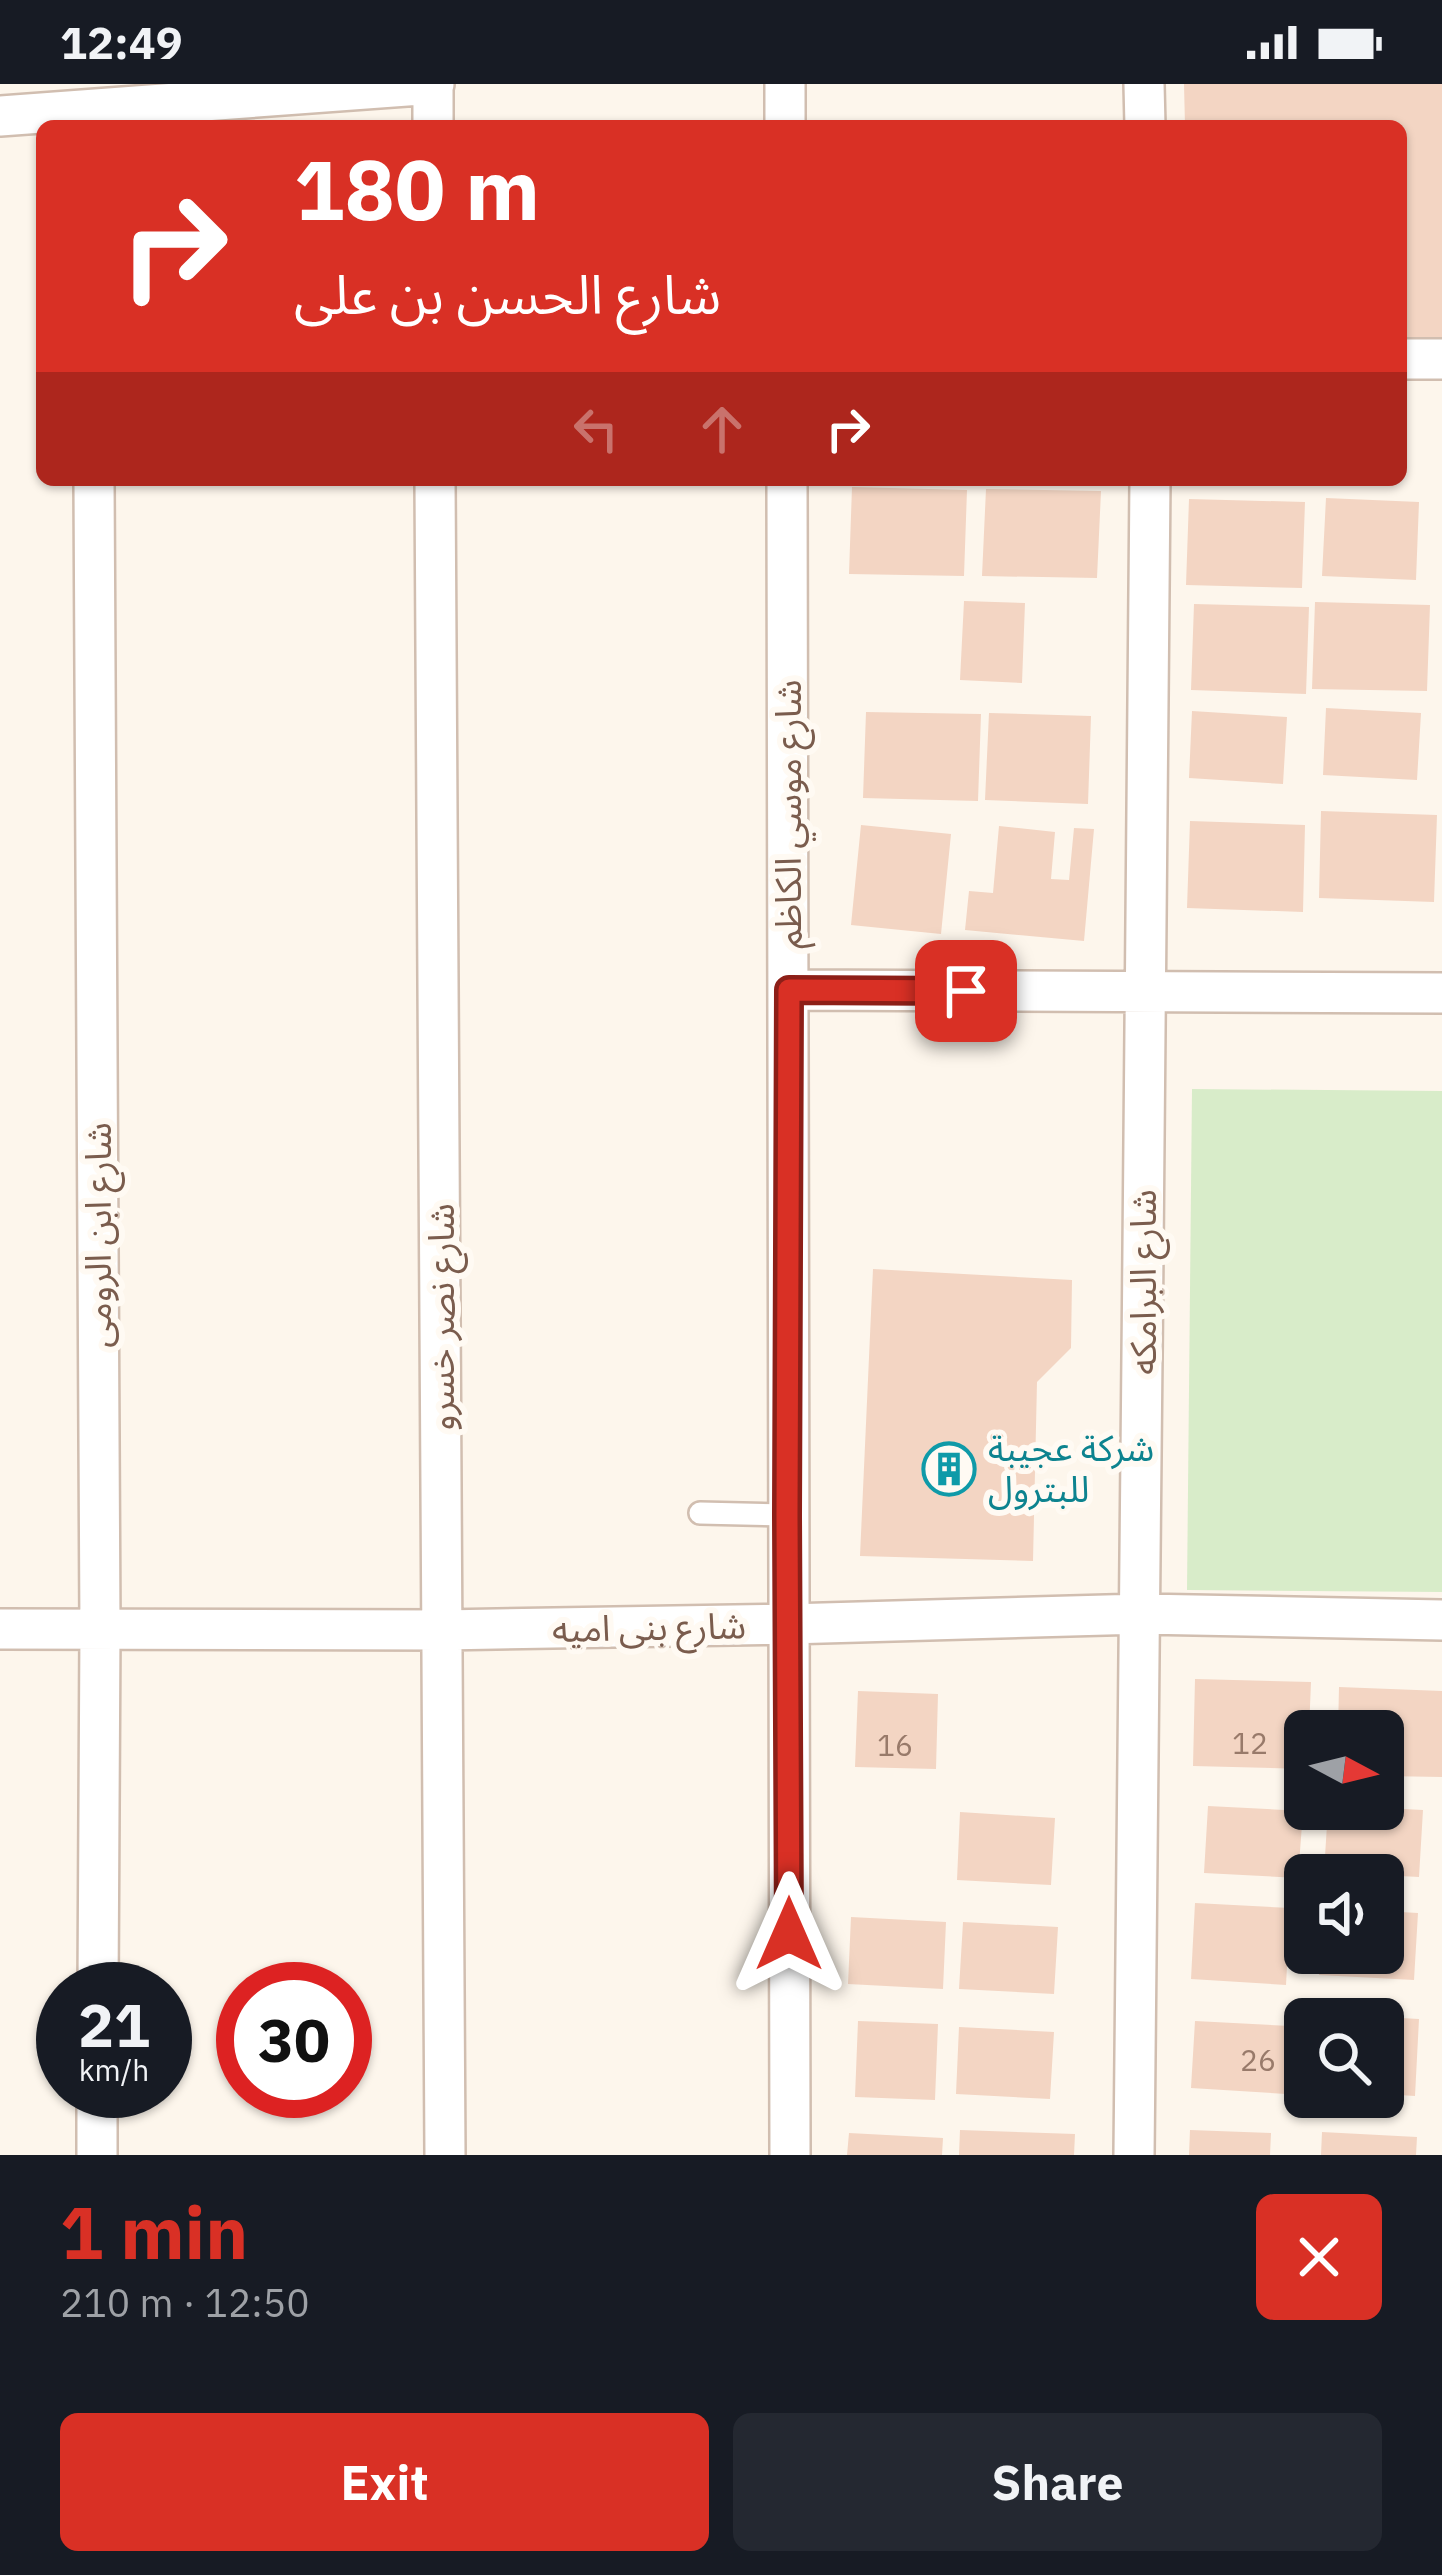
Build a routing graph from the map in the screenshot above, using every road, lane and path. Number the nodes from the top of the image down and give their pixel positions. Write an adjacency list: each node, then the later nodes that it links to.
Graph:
1 (433, 84): 5 (street); 6 (street)
2 (785, 84): 7 (street)
3 (1144, 84): 8 (street)
4 (0, 116): 5 (street)
5 (92, 117)
6 (433, 120)
7 (785, 120)
8 (1145, 120)
9 (1407, 359): 10 (street)
10 (1442, 359)
11 (94, 486): 24 (street, شارع ابن الرومى)
12 (436, 486): 25 (street, شارع نصر خسرو)
13 (787, 486): 15 (street, شارع موسي الكاظم)
14 (1150, 486): 16 (street, شارع البرامكه)
15 (789, 990): 16 (street); 19 (street, شارع موسي الكاظم)
16 (1144, 992): 17 (street); 20 (street, شارع البرامكه)
17 (1442, 993)
18 (700, 1513): 19 (lane)
19 (787, 1515): 22 (street, شارع موسي الكاظم)
20 (1142, 1614): 21 (street, شارع بنى اميه); 22 (street, شارع بنى اميه); 31 (street, شارع البرامكه)
21 (1442, 1620)
22 (788, 1624): 25 (street, شارع بنى اميه); 30 (street, شارع موسي الكاظم)
23 (0, 1629): 24 (street, شارع بنى اميه)
24 (100, 1629): 25 (street, شارع بنى اميه); 26 (street, شارع ابن الرومى)
25 (443, 1630): 29 (street, شارع نصر خسرو)
26 (98, 1962)
27 (97, 2118): 28 (street)
28 (97, 2155)
29 (445, 2155)
30 (790, 2155)
31 (1134, 2155)

